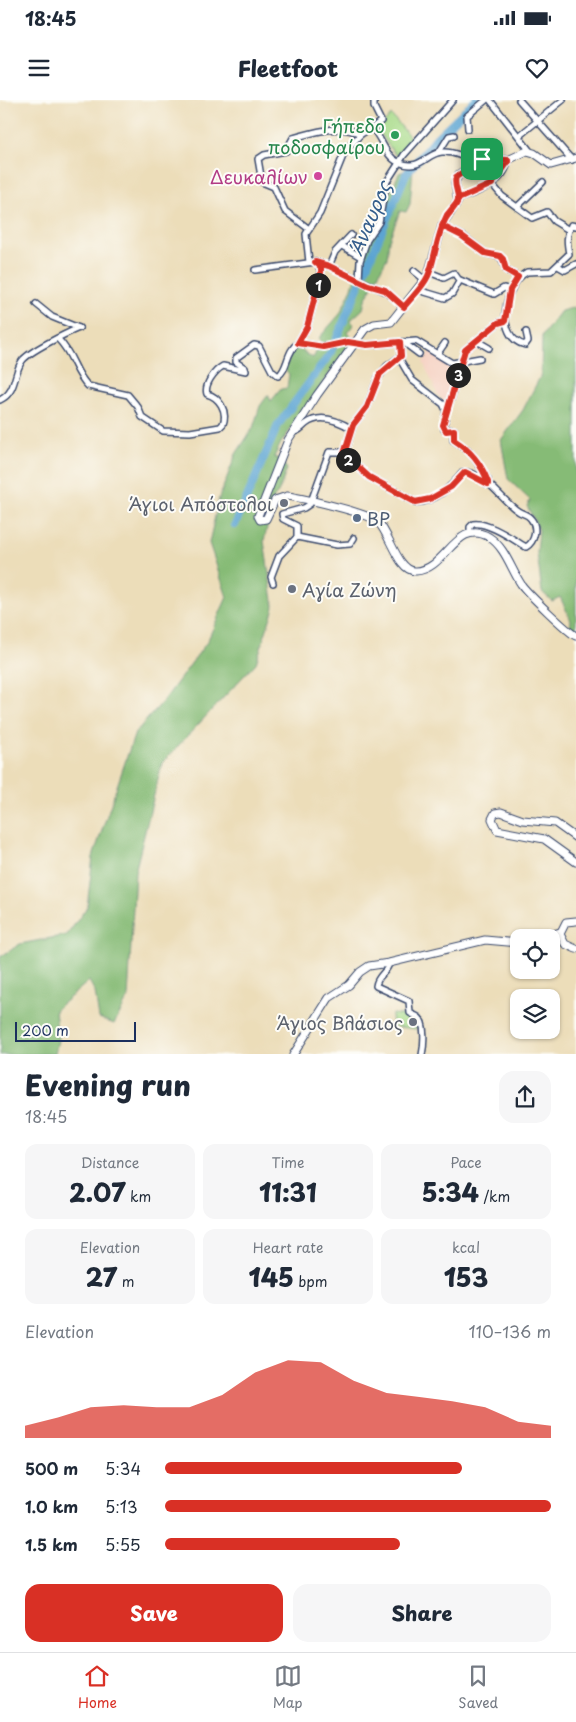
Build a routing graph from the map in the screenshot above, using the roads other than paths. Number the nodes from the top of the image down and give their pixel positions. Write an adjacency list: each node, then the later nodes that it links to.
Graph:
1 (374, 100): 10 (street)
2 (453, 100): 19 (street)
3 (486, 100): 11 (street)
4 (490, 100): 14 (street)
5 (519, 100): 9 (street)
6 (552, 100): 8 (street)
7 (563, 100): 8 (street)
8 (556, 105): 9 (street)
9 (537, 121): 14 (street); 17 (street)
10 (372, 128): 12 (street); 19 (street)
11 (468, 129)
12 (361, 134): 27 (street); 27 (street)
13 (454, 135): 15 (street)
14 (520, 136): 16 (street)
15 (439, 152): 19 (street); 20 (street)
16 (530, 152): 17 (main road); 18 (main road)
17 (574, 159)
18 (508, 160): 20 (main road); 22 (street)
19 (398, 162): 31 (street)
20 (474, 163): 23 (main road)
21 (543, 182): 24 (street)
22 (492, 184): 23 (street); 24 (street)
23 (458, 199): 25 (main road)
24 (517, 207): 28 (street)
25 (442, 226): 38 (main road); 39 (street)
26 (576, 226): 28 (street)
27 (309, 230): 32 (street)
28 (569, 230): 35 (street)
29 (351, 235): 30 (street)
30 (342, 246): 31 (street); 34 (street)
31 (361, 257): 42 (street)
32 (312, 262): 34 (street); 36 (street); 52 (street)
33 (576, 264): 35 (street)
34 (329, 266): 42 (street)
35 (558, 266): 39 (street)
36 (255, 270)
37 (414, 271): 40 (street)
38 (429, 272): 40 (main road); 41 (street)
39 (518, 277): 44 (street)
40 (425, 280): 43 (main road)
41 (459, 280): 43 (street); 44 (street)
42 (359, 281): 46 (street)
43 (418, 290): 46 (main road)
44 (510, 290): 47 (street)
45 (36, 304): 49 (street)
46 (404, 307): 53 (main road)
47 (505, 321): 48 (street); 50 (street)
48 (526, 332)
49 (58, 339): 52 (street); 61 (street)
50 (477, 341): 55 (street); 60 (street)
51 (401, 342): 53 (street); 56 (street); 57 (street); 58 (street)
52 (298, 343): 53 (street)
53 (356, 343): 64 (main road)
54 (445, 343): 56 (street)
55 (488, 348)
56 (438, 353): 60 (street)
57 (419, 354)
58 (399, 358): 62 (street); 63 (street)
59 (480, 358): 60 (street)
60 (461, 363): 62 (street)
61 (0, 400)
62 (446, 410): 66 (street)
63 (352, 429): 64 (street); 65 (street)
64 (293, 432): 67 (main road)
65 (344, 454): 66 (street); 67 (street)
66 (488, 484): 68 (street)
67 (311, 502): 68 (main road); 69 (street)
68 (470, 532): 72 (main road)
69 (297, 537): 70 (street); 71 (street)
70 (354, 538)
71 (273, 584)
72 (576, 636)
73 (576, 838): 74 (main road)
74 (576, 862)
75 (576, 922): 76 (main road)
76 (560, 932): 78 (main road)
77 (510, 942): 79 (main road)
78 (576, 949)
79 (389, 963): 80 (main road); 81 (street)
80 (292, 1054)
81 (422, 1054)

